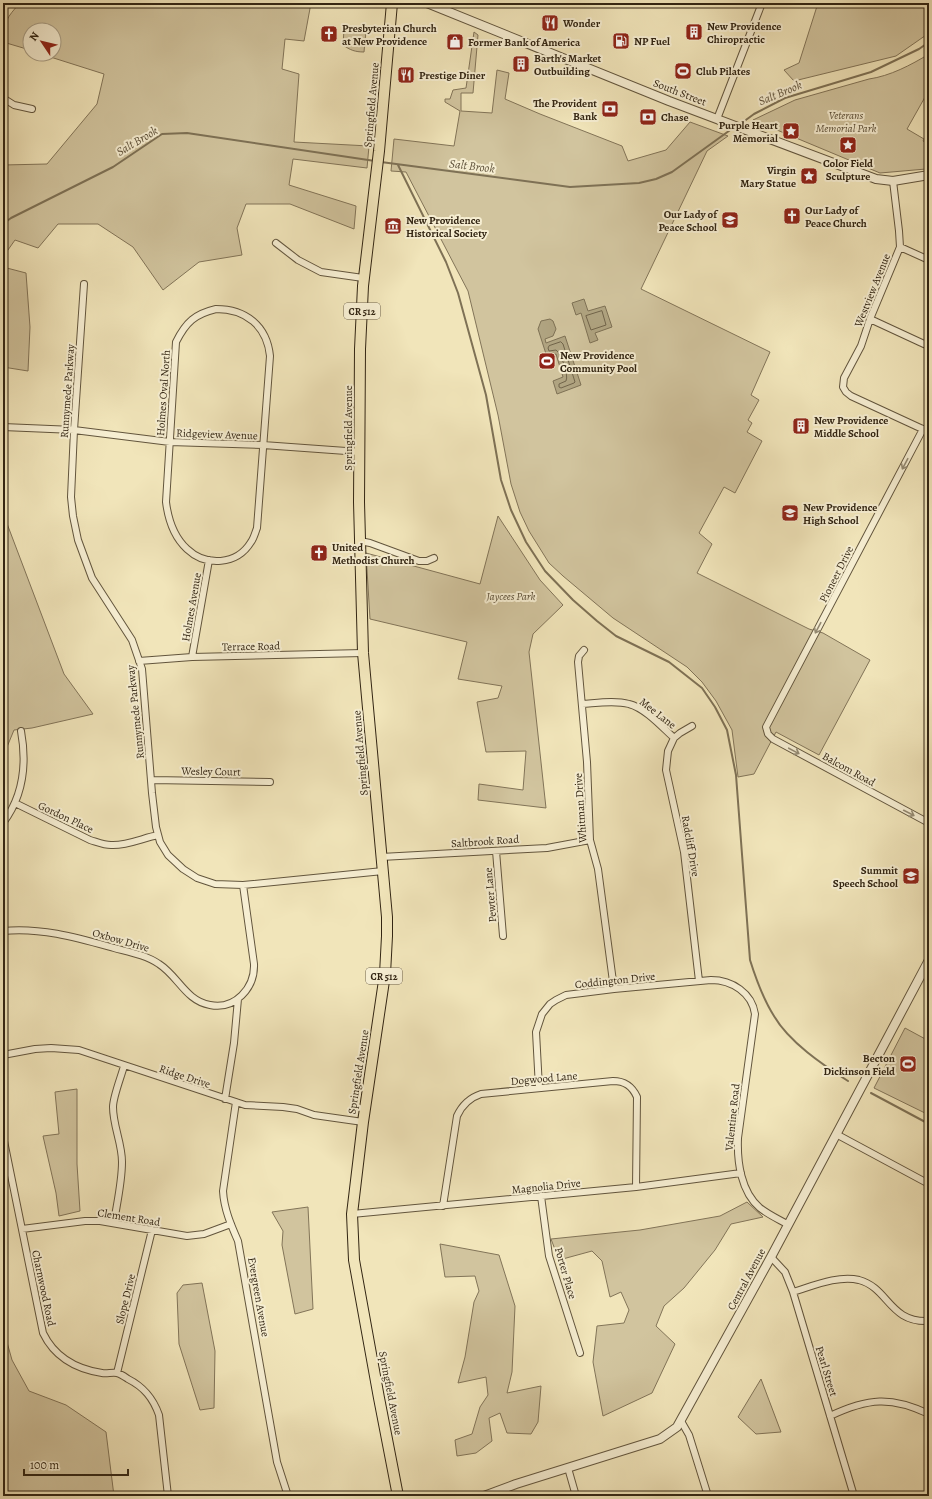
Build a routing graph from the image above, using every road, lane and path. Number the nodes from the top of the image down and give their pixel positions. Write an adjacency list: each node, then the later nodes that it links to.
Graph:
1 (392, 3): 12 (main road, Springfield Avenue / CR 512)
2 (427, 3): 6 (street, South Street)
3 (762, 3): 6 (street)
4 (3, 98): 5 (street)
5 (32, 109)
6 (720, 120): 8 (street, South Street)
7 (929, 175): 8 (street, South Street)
8 (893, 181): 10 (street, Westview Avenue)
9 (276, 243): 12 (street)
10 (900, 247): 11 (street); 14 (street, Westview Avenue)
11 (929, 260)
12 (363, 278): 22 (main road, Springfield Avenue / CR 512)
13 (84, 284): 18 (street, Runnymede Parkway)
14 (870, 319): 15 (street); 17 (street, Westview Avenue)
15 (924, 344)
16 (3, 427): 18 (street, Ridgeview Avenue)
17 (923, 429): 19 (street); 32 (street, Pioneer Drive, one-way to 32)
18 (74, 430): 20 (street, Ridgeview Avenue); 29 (street, Runnymede Parkway)
19 (929, 432)
20 (170, 442): 21 (street, Ridgeview Avenue); 21 (street, Holmes Oval North); 25 (street, Holmes Oval North)
21 (263, 445): 22 (street, Ridgeview Avenue); 25 (street)
22 (360, 452): 23 (main road, Springfield Avenue / CR 512)
23 (360, 542): 24 (street); 27 (main road, Springfield Avenue / CR 512)
24 (434, 558)
25 (209, 560): 28 (street, Holmes Avenue)
26 (584, 650): 30 (street, Whitman Drive)
27 (363, 653): 28 (street, Terrace Road); 43 (main road, Springfield Avenue / CR 512)
28 (192, 657): 29 (street, Terrace Road)
29 (139, 661): 35 (street, Runnymede Parkway)
30 (582, 704): 34 (street, Mee Lane); 41 (street, Whitman Drive)
31 (692, 726): 34 (street)
32 (766, 727): 39 (street, Balcom Road, one-way to 39)
33 (21, 731): 37 (street)
34 (674, 738): 49 (street, Radcliff Drive)
35 (152, 780): 36 (street, Wesley Court); 40 (street, Runnymede Parkway)
36 (270, 782)
37 (15, 803): 38 (street); 40 (street, Gordon Place)
38 (3, 822)
39 (929, 823)
40 (158, 835): 45 (street, Runnymede Parkway)
41 (590, 840): 42 (street, Saltbrook Road); 50 (street, Whitman Drive)
42 (496, 851): 43 (street, Saltbrook Road); 47 (street, Pewter Lane)
43 (381, 857): 44 (main road, Springfield Avenue / CR 512)
44 (383, 871): 45 (street, Runnymede Parkway); 58 (main road, Springfield Avenue / CR 512)
45 (243, 885): 51 (street, Oxbow Drive)
46 (3, 931): 51 (street, Oxbow Drive)
47 (503, 936)
48 (929, 960): 59 (street, Central Avenue)
49 (699, 981): 50 (street, Coddington Drive); 52 (street, Coddington Drive)
50 (614, 989): 55 (street, Coddington Drive)
51 (238, 999): 56 (street)
52 (756, 1014): 61 (street, Valentine Road)
53 (3, 1055): 54 (street, Ridge Drive)
54 (124, 1066): 56 (street, Ridge Drive); 67 (street)
55 (540, 1088): 63 (street, Dogwood Lane); 65 (street, Dogwood Lane)
56 (225, 1099): 57 (street, Ridge Drive)
57 (236, 1102): 58 (street, Ridge Drive); 68 (street, Evergreen Avenue)
58 (363, 1122): 66 (main road, Springfield Avenue / CR 512)
59 (836, 1134): 62 (street); 69 (street, Central Avenue)
60 (3, 1136): 70 (street, Charnwood Road)
61 (741, 1173): 63 (street, Magnolia Drive); 69 (street, Valentine Road)
62 (929, 1184)
63 (636, 1187): 64 (street, Magnolia Drive)
64 (540, 1196): 65 (street, Magnolia Drive); 75 (street, Porter Place)
65 (443, 1206): 66 (street, Magnolia Drive)
66 (352, 1214): 83 (main road, Springfield Avenue / CR 512)
67 (114, 1222): 70 (street, Clement Road); 71 (street, Clement Road)
68 (231, 1224): 71 (street, Clement Road); 82 (street, Evergreen Avenue)
69 (787, 1224): 72 (street, Central Avenue)
70 (22, 1230): 76 (street, Charnwood Road)
71 (152, 1230): 76 (street, Slope Drive)
72 (770, 1257): 73 (street, Pearl Street); 79 (street, Central Avenue)
73 (793, 1292): 74 (street); 78 (street, Pearl Street)
74 (929, 1321)
75 (580, 1353)
76 (117, 1373): 81 (street, Charnwood Road)
77 (929, 1414): 78 (street)
78 (830, 1416): 87 (street, Pearl Street)
79 (681, 1421): 80 (street, Central Avenue); 86 (street)
80 (568, 1468): 84 (street, Central Avenue); 85 (street)
81 (168, 1496)
82 (288, 1496)
83 (398, 1496)
84 (484, 1496)
85 (576, 1496)
86 (708, 1496)
87 (854, 1496)

